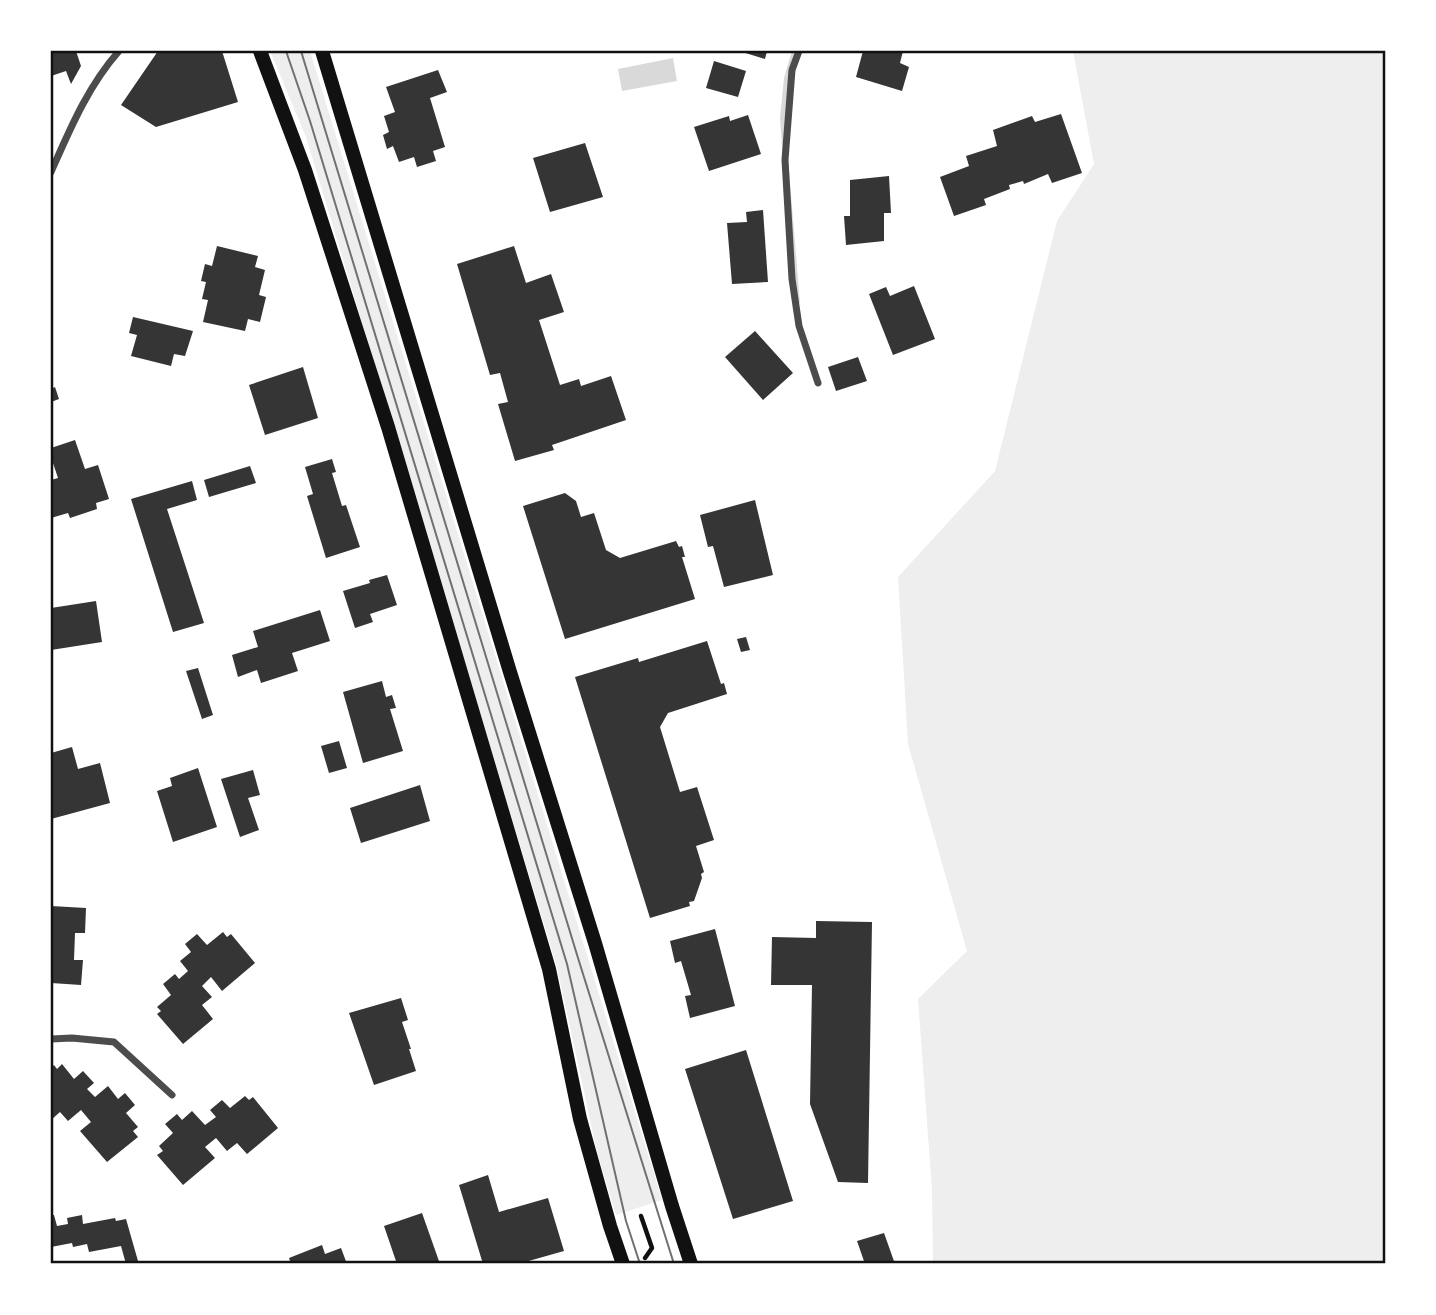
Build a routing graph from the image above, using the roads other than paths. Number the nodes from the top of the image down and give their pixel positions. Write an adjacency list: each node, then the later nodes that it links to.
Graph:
1 (119, 51): 5 (street)
2 (260, 51): 9 (main road)
3 (322, 51): 10 (main road)
4 (799, 51): 6 (street)
5 (51, 172)
6 (818, 383)
7 (51, 1039): 8 (street)
8 (172, 1095)
9 (623, 1264)
10 (691, 1264)

